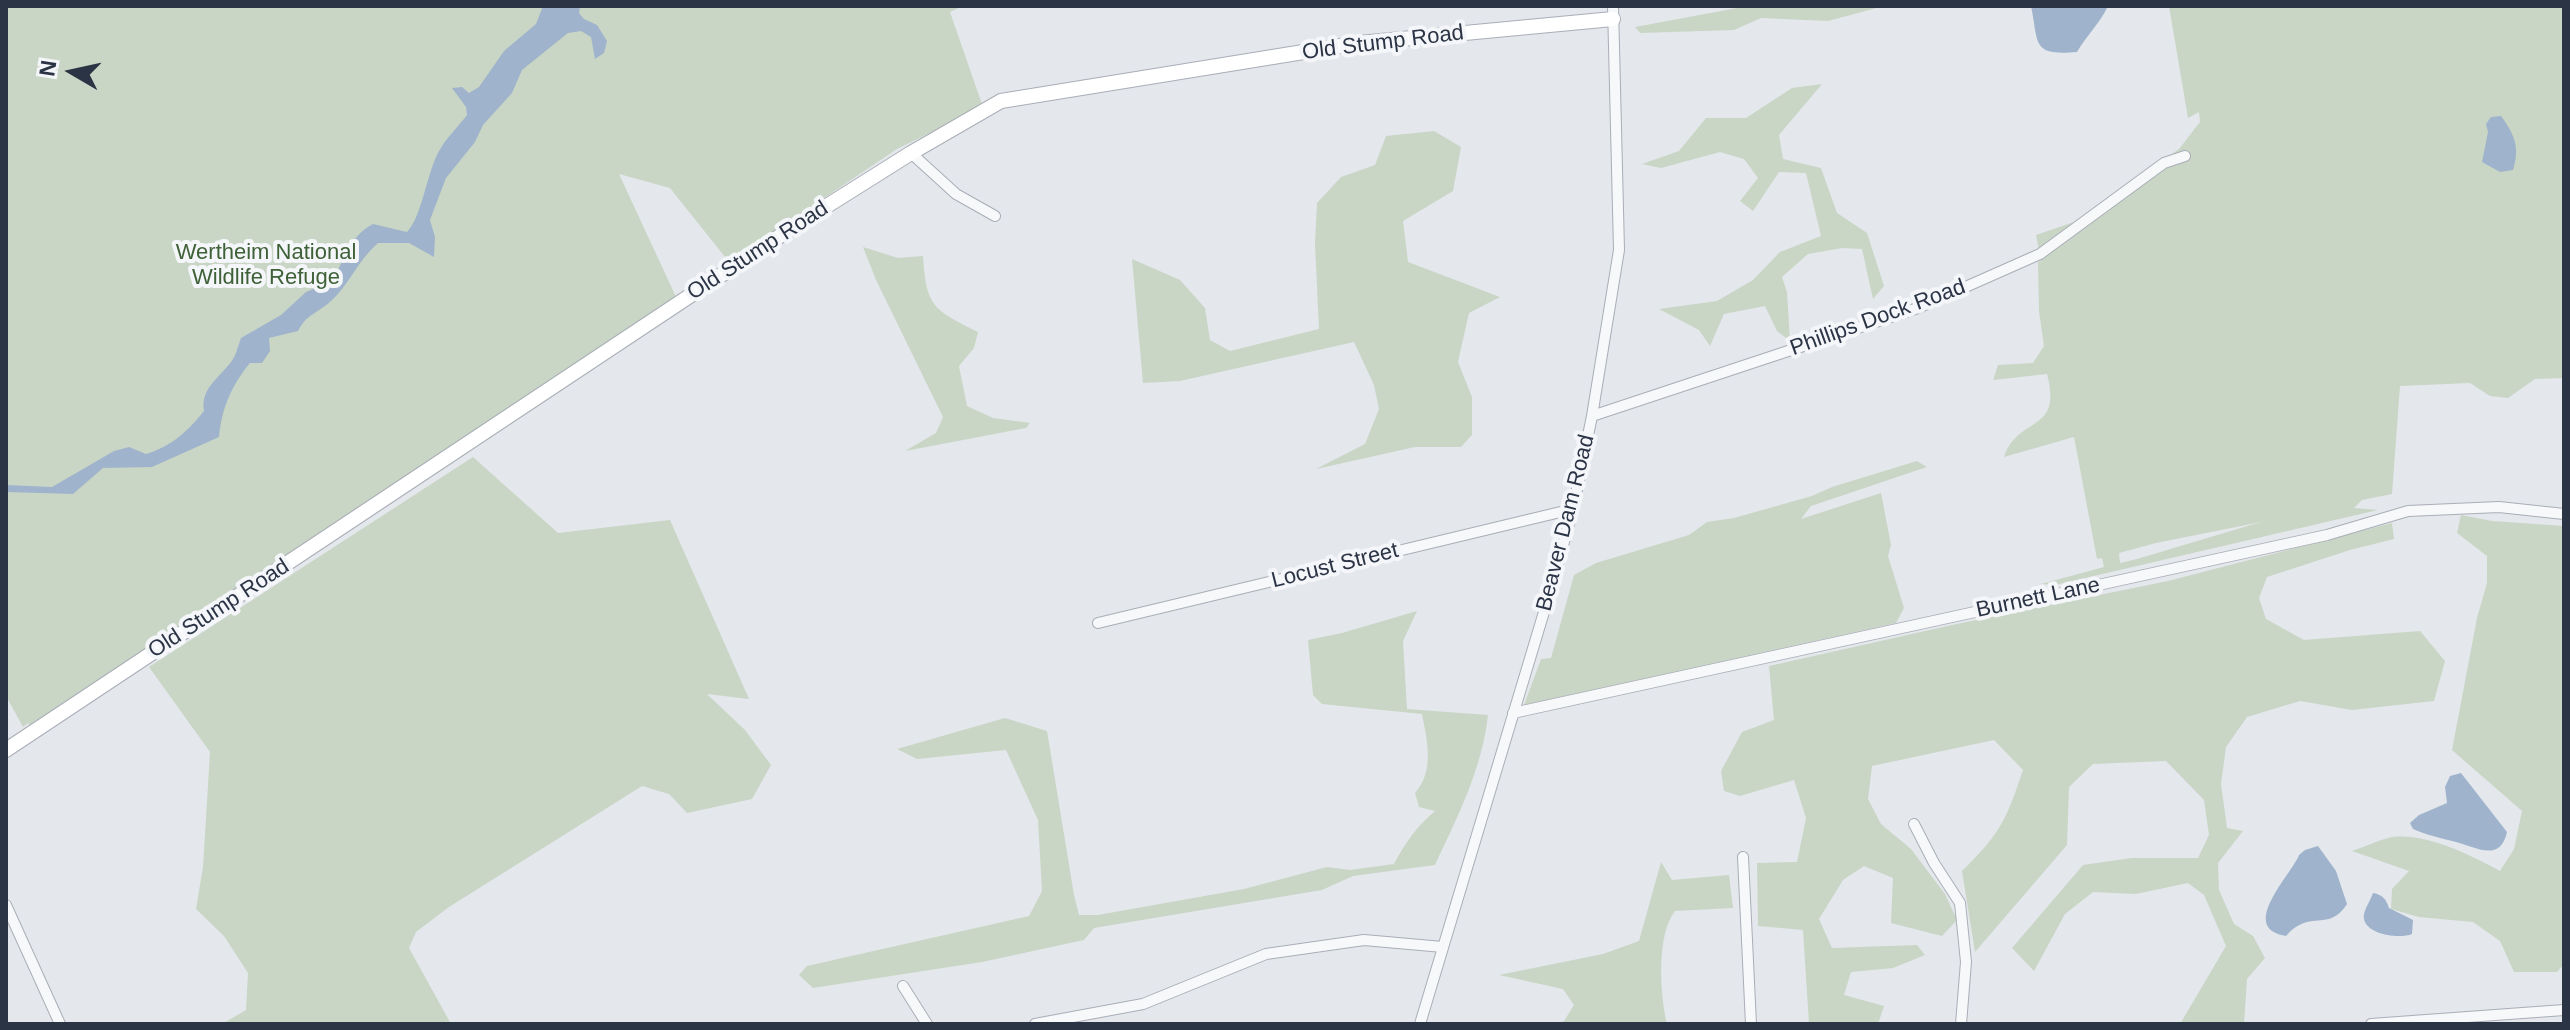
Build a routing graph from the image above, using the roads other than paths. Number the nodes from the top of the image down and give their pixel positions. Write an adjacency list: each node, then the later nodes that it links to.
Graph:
1 (1613, 12): 2 (street, Old Stump Road); 5 (street, Beaver Dam Road)
2 (911, 153): 4 (street); 10 (street, Old Stump Road)
3 (2185, 156): 5 (street, Phillips Dock Road)
4 (995, 216)
5 (1592, 416): 6 (street, Beaver Dam Road)
6 (1573, 509): 8 (street, Locust Street); 9 (street, Beaver Dam Road)
7 (2564, 514): 9 (street, Burnett Lane)
8 (1098, 623)
9 (1513, 713): 14 (street, Beaver Dam Road)
10 (6, 750)
11 (1914, 824): 22 (street)
12 (1743, 857): 21 (street)
13 (6, 905): 17 (street)
14 (1443, 947): 19 (street); 20 (street, Beaver Dam Road)
15 (903, 986): 18 (street)
16 (2564, 1010): 23 (street)
17 (60, 1024)
18 (927, 1024)
19 (1035, 1024)
20 (1420, 1024)
21 (1751, 1024)
22 (1961, 1024)
23 (2371, 1024)

